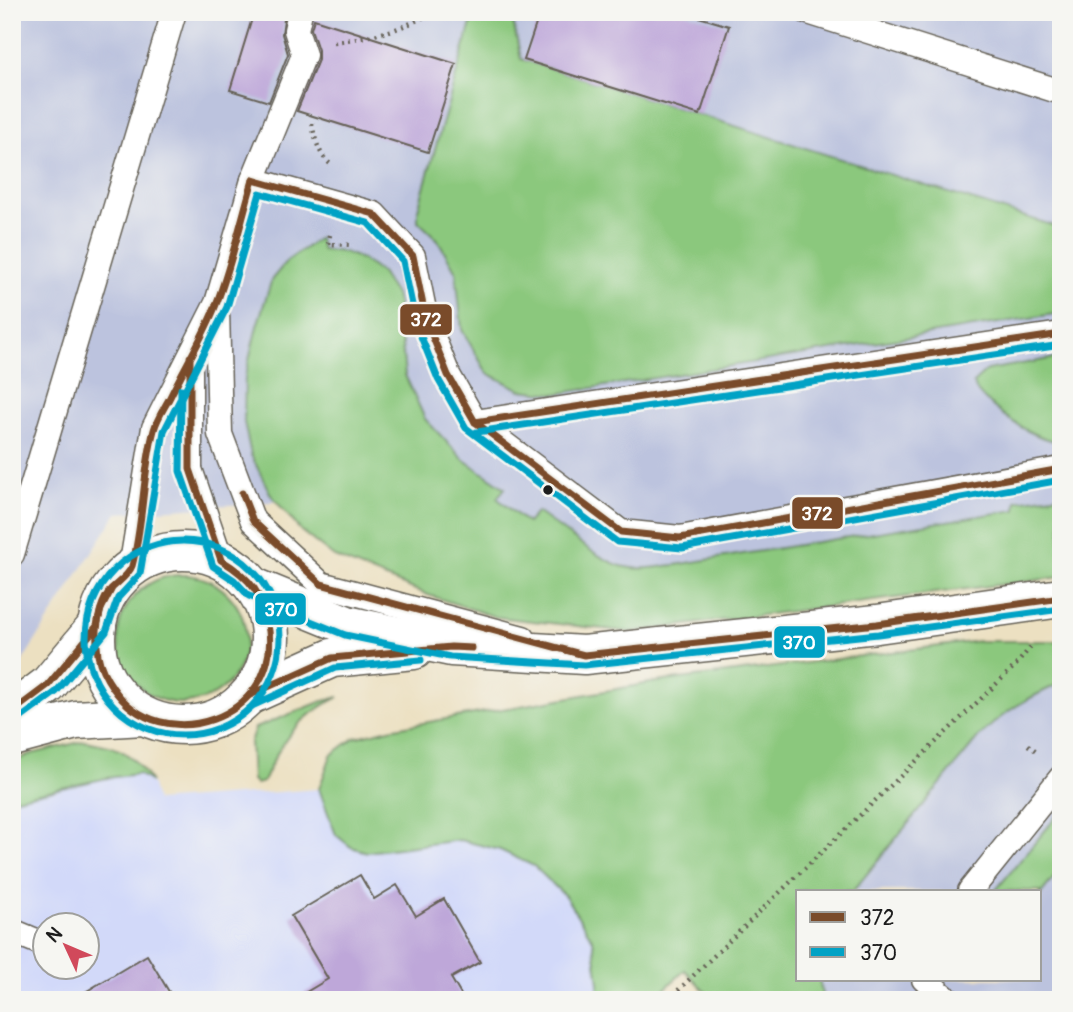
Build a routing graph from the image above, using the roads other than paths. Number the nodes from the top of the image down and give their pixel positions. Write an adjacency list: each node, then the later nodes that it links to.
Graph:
1 (174, 12): 11 (lane)
2 (300, 12): 5 (lane)
3 (808, 12): 4 (lane)
4 (1061, 92)
5 (253, 180): 6 (lane); 9 (lane)
6 (217, 303): 8 (lane); 18 (lane)
7 (1061, 334): 9 (lane)
8 (190, 357): 12 (lane); 13 (lane)
9 (475, 422): 10 (lane)
10 (1061, 469)
11 (12, 554)
12 (221, 559): 13 (main road); 14 (main road)
13 (131, 569): 16 (main road)
14 (254, 587): 17 (main road); 19 (main road)
15 (1051, 600): 18 (main road)
16 (97, 626): 20 (main road); 21 (main road)
17 (451, 647): 18 (main road); 19 (main road)
18 (584, 655)
19 (250, 695): 21 (main road)
20 (12, 712)
21 (143, 716): 22 (main road)
22 (12, 737)
23 (1061, 778): 24 (lane)
24 (971, 890)
25 (12, 931): 26 (lane)
26 (32, 939)
27 (926, 981): 28 (lane)
28 (947, 1000)

